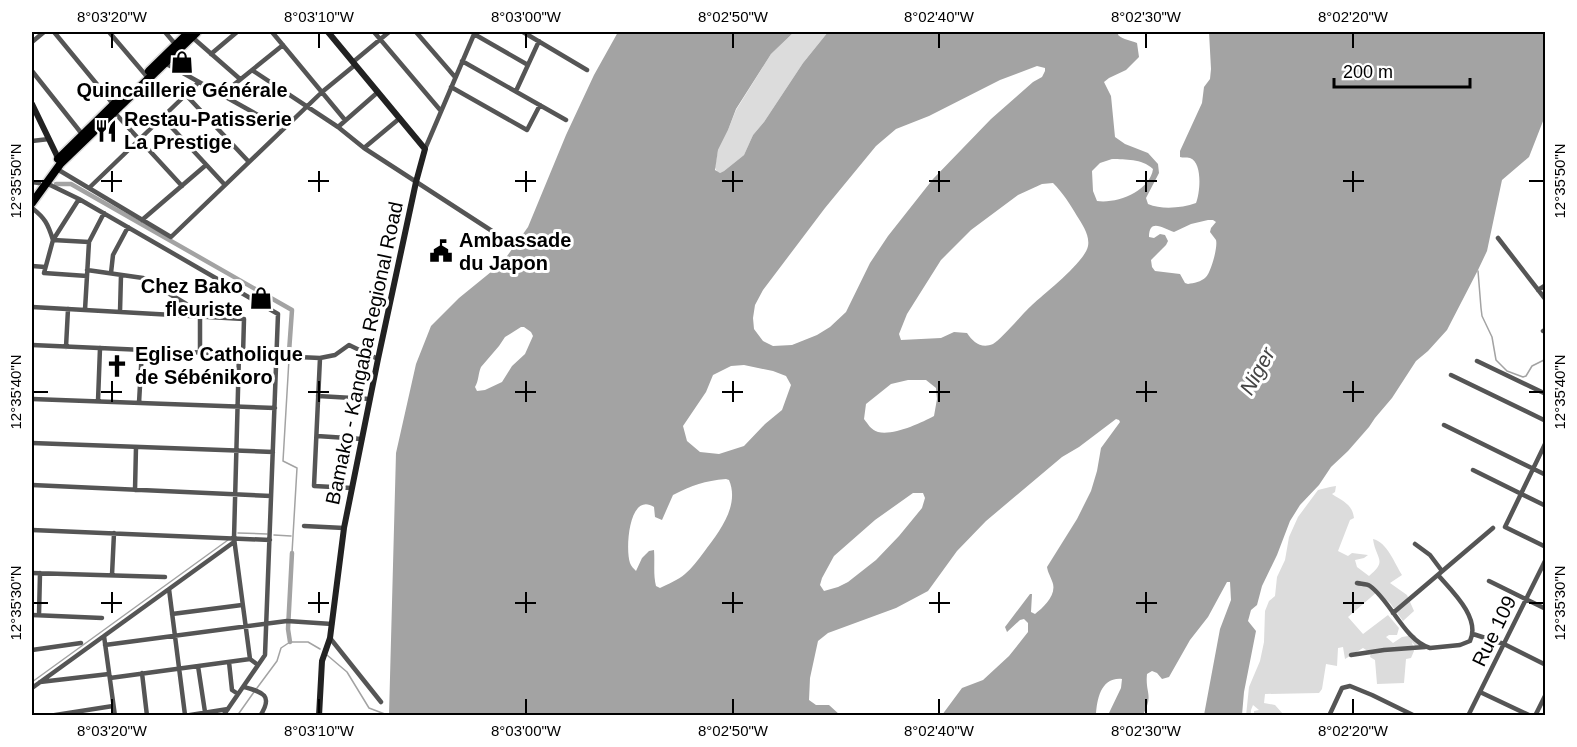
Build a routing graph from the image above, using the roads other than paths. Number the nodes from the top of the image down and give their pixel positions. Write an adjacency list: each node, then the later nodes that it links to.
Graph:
1 (44, 32): 16 (street)
2 (54, 32): 40 (street)
3 (109, 32): 27 (street)
4 (165, 32): 17 (street)
5 (237, 32): 19 (street)
6 (272, 32): 18 (street)
7 (328, 32): 22 (street)
8 (374, 32): 14 (street)
9 (389, 32): 14 (street)
10 (416, 32): 28 (street)
11 (523, 32): 15 (street)
12 (193, 33): 17 (highway); 19 (street); 21 (highway)
13 (474, 33): 20 (street); 23 (street)
14 (380, 39): 22 (street); 41 (street)
15 (539, 41): 23 (street); 25 (street)
16 (32, 42)
17 (176, 45): 27 (highway)
18 (283, 45): 24 (street); 32 (street)
19 (211, 54): 29 (street)
20 (462, 62): 28 (street); 34 (street)
21 (165, 63): 27 (highway); 30 (street)
22 (354, 63): 32 (street); 33 (street)
23 (528, 65): 34 (street)
24 (252, 70): 29 (street); 39 (street)
25 (586, 70)
26 (32, 71): 48 (street)
27 (147, 77): 40 (highway)
28 (455, 77): 31 (street)
29 (240, 79): 36 (street)
30 (199, 82): 35 (street); 36 (street)
31 (451, 87): 38 (street); 41 (street)
32 (322, 92): 39 (street); 44 (street)
33 (378, 92): 43 (street); 44 (street)
34 (516, 92): 38 (street)
35 (186, 95): 42 (street); 54 (street)
36 (221, 95): 47 (street)
37 (32, 104): 49 (street)
38 (540, 105): 45 (street)
39 (307, 106): 46 (street); 47 (street)
40 (114, 108): 48 (highway); 50 (street); 55 (highway)
41 (441, 111): 53 (street)
42 (163, 118): 50 (street); 56 (street)
43 (400, 118): 52 (street); 53 (street)
44 (345, 120): 46 (street)
45 (566, 120)
46 (338, 127): 52 (street)
47 (283, 129): 54 (street)
48 (82, 134): 55 (highway)
49 (49, 140): 51 (street); 55 (street)
50 (140, 140): 60 (street); 61 (street)
51 (32, 141)
52 (364, 148): 57 (street)
53 (425, 149): 57 (street, Bamako - Kangaba Regional Road)
54 (249, 162): 59 (street)
55 (59, 163): 58 (highway); 61 (street)
56 (206, 165): 59 (street); 60 (street)
57 (416, 182): 69 (street); 94 (street, Bamako - Kangaba Regional Road)
58 (39, 183): 62 (highway); 63 (street); 64 (highway)
59 (225, 185): 67 (street)
60 (182, 186): 67 (street)
61 (89, 188): 67 (street)
62 (32, 194)
63 (79, 199): 66 (street); 71 (street)
64 (32, 203)
65 (32, 208): 71 (street)
66 (104, 213): 68 (street); 72 (street)
67 (142, 220)
68 (128, 227): 76 (street); 92 (street)
69 (492, 231)
70 (1498, 238): 79 (street)
71 (53, 240): 72 (street); 74 (street)
72 (89, 242): 75 (street)
73 (32, 266): 74 (street)
74 (45, 267): 75 (street)
75 (87, 273): 76 (street); 83 (street)
76 (111, 273): 77 (street)
77 (121, 275): 84 (street); 85 (street)
78 (1545, 285): 79 (street)
79 (1538, 290): 80 (street)
80 (1545, 300)
81 (32, 308): 82 (street)
82 (68, 309): 83 (street); 87 (street)
83 (85, 310): 84 (street)
84 (120, 312): 85 (street)
85 (200, 317): 90 (street); 91 (street)
86 (32, 345): 87 (street)
87 (66, 347): 88 (street)
88 (100, 348): 89 (street); 101 (street)
89 (142, 350): 90 (street); 102 (street)
90 (200, 353): 91 (street)
91 (241, 355): 92 (street); 103 (street)
92 (277, 356): 93 (street); 104 (street)
93 (320, 358): 94 (street); 98 (street)
94 (378, 359): 100 (street, Bamako - Kangaba Regional Road)
95 (1477, 361): 97 (street)
96 (1451, 375): 105 (street)
97 (1545, 394)
98 (318, 396): 100 (street); 107 (street)
99 (32, 399): 101 (street)
100 (370, 399): 108 (street, Bamako - Kangaba Regional Road)
101 (98, 401): 102 (street)
102 (139, 403): 103 (street)
103 (238, 406): 104 (street); 112 (street)
104 (275, 408): 113 (street)
105 (1545, 421)
106 (1444, 425): 114 (street)
107 (317, 436): 108 (street); 118 (street)
108 (362, 439): 118 (street, Bamako - Kangaba Regional Road)
109 (1545, 442): 114 (street)
110 (32, 443): 111 (street)
111 (136, 447): 112 (street); 119 (street)
112 (236, 450): 113 (street); 120 (street)
113 (273, 452): 122 (street)
114 (1532, 469): 116 (street); 121 (street)
115 (1473, 470): 121 (street)
116 (1545, 475)
117 (32, 485): 119 (street)
118 (352, 488): 125 (street, Bamako - Kangaba Regional Road)
119 (135, 490): 120 (street)
120 (235, 494): 122 (street); 129 (street)
121 (1520, 494): 123 (street); 132 (street)
122 (271, 496): 130 (street)
123 (1545, 506)
124 (304, 526): 125 (street)
125 (344, 528): 151 (street, Bamako - Kangaba Regional Road)
126 (1493, 528): 136 (street)
127 (32, 530): 128 (street)
128 (114, 533): 129 (street); 137 (street)
129 (234, 540): 130 (street); 141 (street); 143 (street)
130 (270, 540): 150 (street)
131 (1415, 544): 136 (street)
132 (1545, 547)
133 (1545, 559): 142 (street, Rue 109)
134 (32, 573): 135 (street)
135 (40, 573): 137 (street); 148 (street)
136 (1440, 573): 145 (street); 153 (street)
137 (112, 575): 138 (street)
138 (165, 577)
139 (1489, 581): 142 (street)
140 (1357, 583): 145 (street)
141 (169, 589): 146 (street); 154 (street)
142 (1526, 599): 144 (street); 158 (street, Rue 109)
143 (242, 605): 146 (street); 152 (street)
144 (1545, 609)
145 (1393, 613): 160 (street)
146 (172, 614): 155 (street)
147 (32, 615): 148 (street)
148 (39, 615): 149 (street)
149 (102, 618)
150 (267, 624): 151 (street); 152 (street); 165 (street)
151 (332, 624): 156 (street, Bamako - Kangaba Regional Road)
152 (245, 627): 155 (street); 163 (street)
153 (1473, 634): 158 (street); 160 (street)
154 (104, 636): 159 (street); 171 (street)
155 (175, 636): 159 (street); 168 (street)
156 (329, 642): 177 (street); 188 (street, Bamako - Kangaba Regional Road)
157 (81, 643): 161 (street)
158 (1504, 644): 166 (street); 174 (street, Rue 109)
159 (105, 645): 170 (street)
160 (1425, 647): 162 (street)
161 (32, 650)
162 (1351, 655)
163 (249, 659): 164 (street); 165 (street)
164 (229, 662): 167 (street); 175 (street)
165 (258, 665): 172 (street)
166 (1545, 665)
167 (198, 666): 168 (street); 180 (street)
168 (179, 668): 169 (street); 182 (street)
169 (142, 673): 170 (street); 185 (street)
170 (109, 676): 171 (street); 178 (street)
171 (40, 682): 173 (street)
172 (244, 687): 175 (street); 187 (street)
173 (32, 688)
174 (1480, 692): 191 (street, Rue 109); 192 (street)
175 (238, 694): 179 (street)
176 (1545, 694): 192 (street)
177 (381, 702)
178 (113, 706): 181 (street); 184 (street)
179 (228, 709): 180 (street); 186 (street)
180 (205, 712): 182 (street)
181 (63, 715): 183 (street)
182 (184, 715)
183 (49, 716)
184 (115, 716)
185 (147, 716)
186 (223, 716)
187 (260, 716)
188 (319, 716)
189 (1329, 716): 190 (street)
190 (1415, 716)
191 (1468, 716)
192 (1533, 716)

